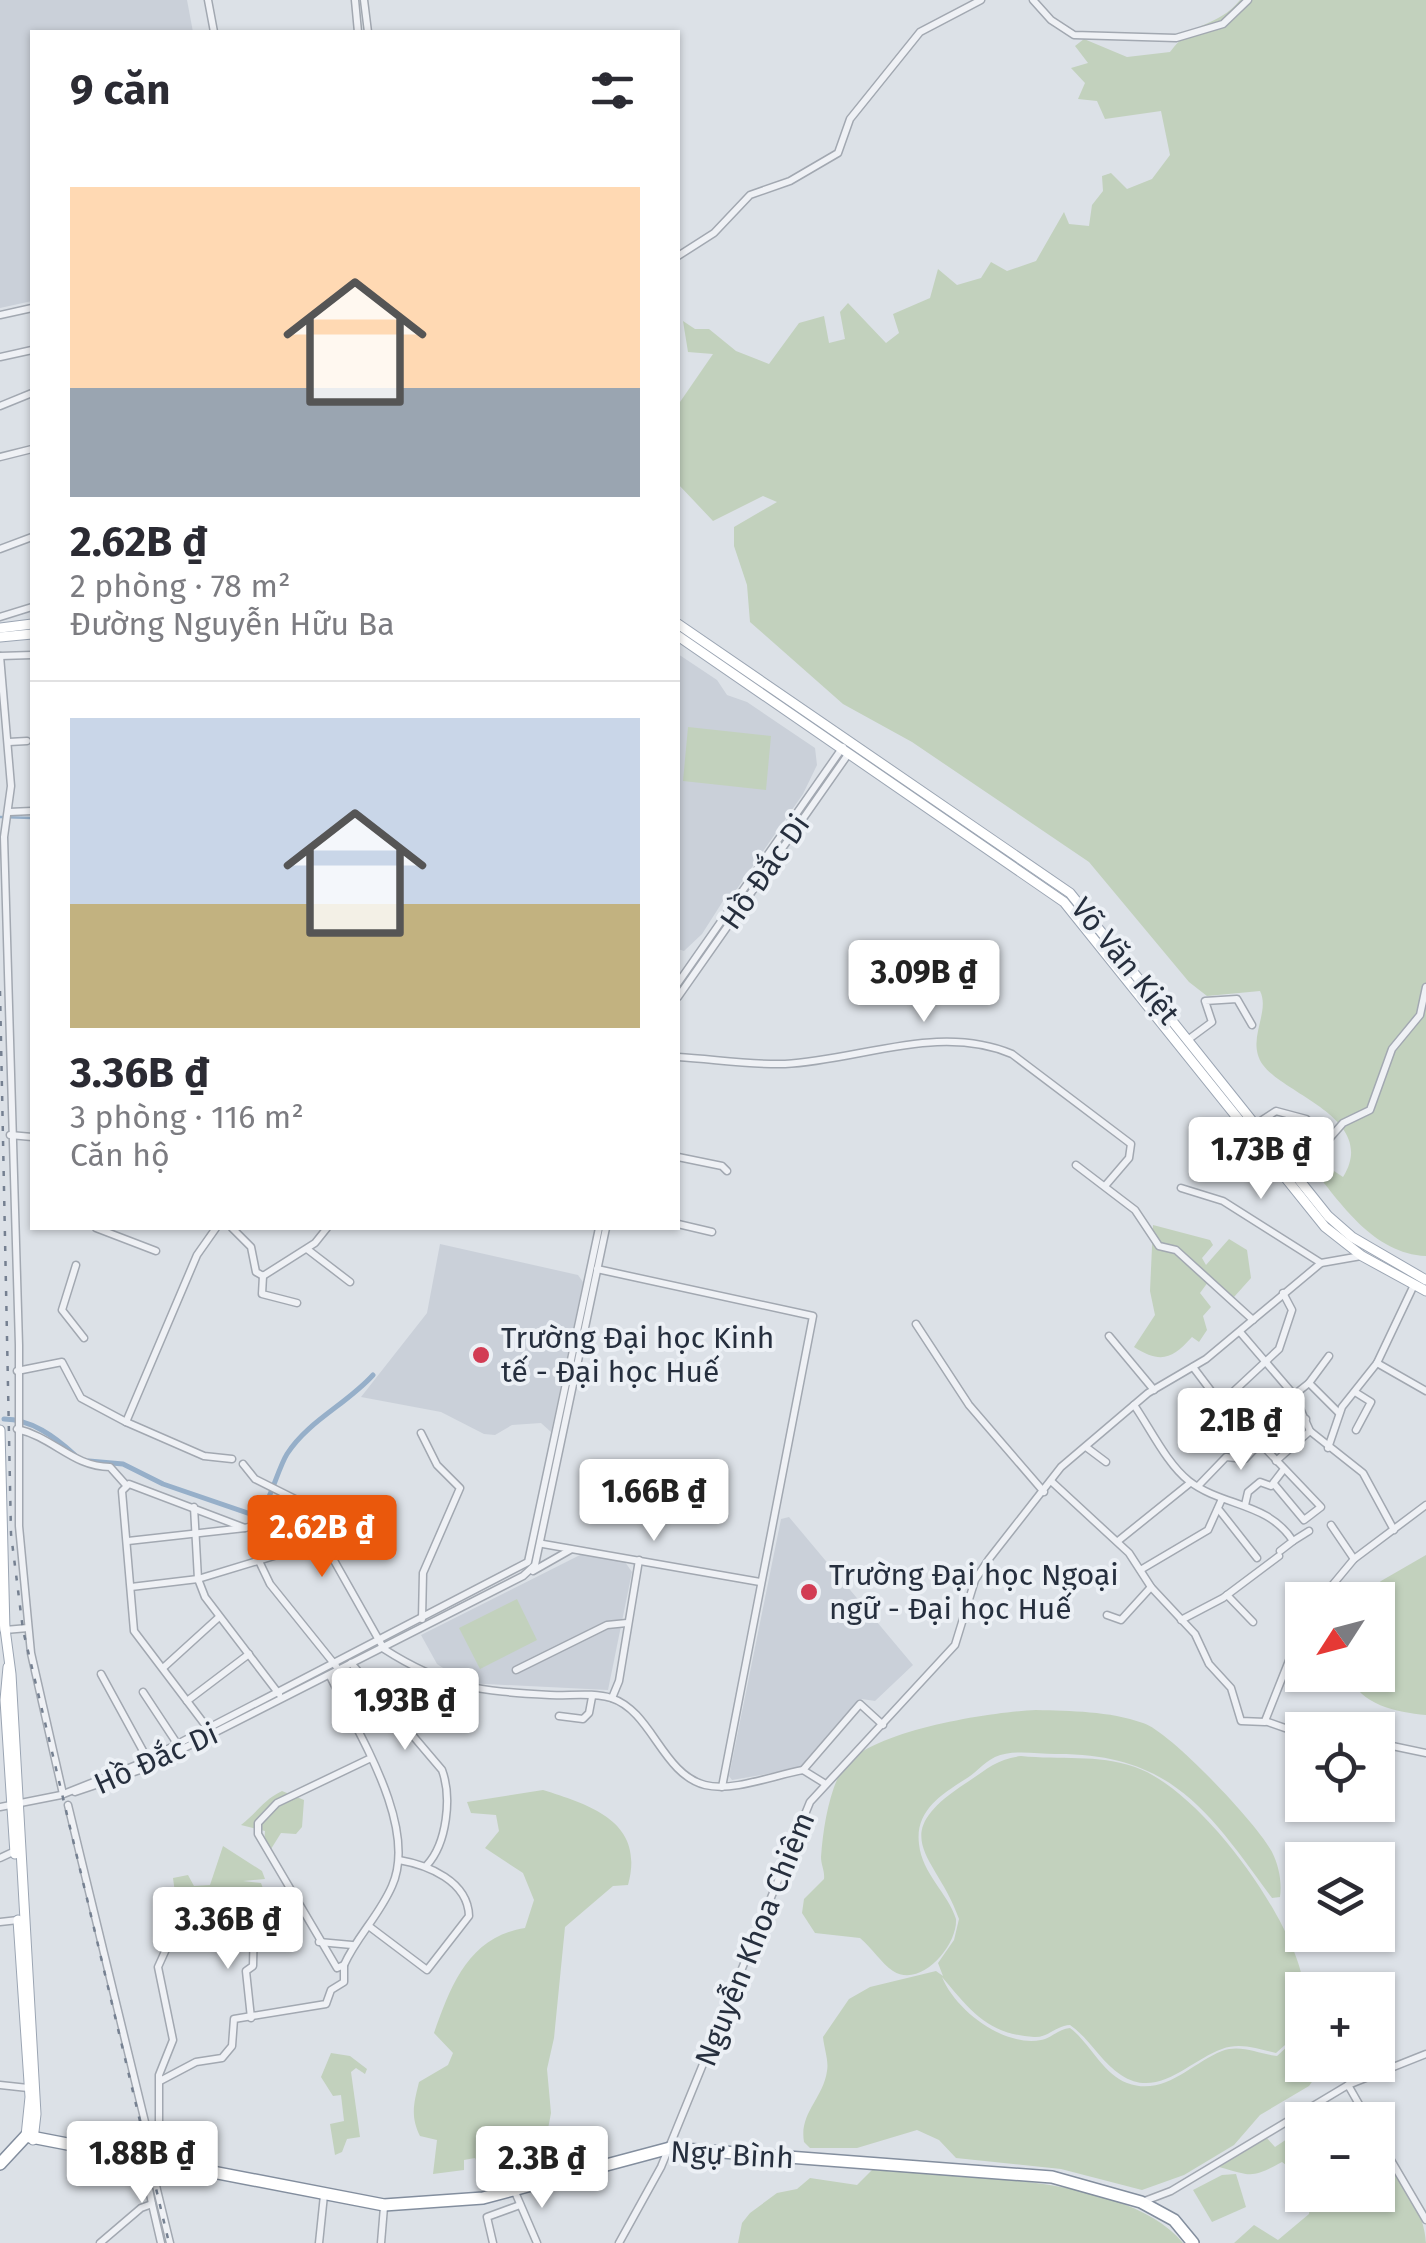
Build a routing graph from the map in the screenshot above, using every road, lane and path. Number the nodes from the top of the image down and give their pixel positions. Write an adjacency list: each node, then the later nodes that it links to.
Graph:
1 (208, 0): 7 (street)
2 (355, 0): 8 (street)
3 (364, 0): 9 (street)
4 (981, 0): 10 (street)
5 (1033, 0): 6 (street)
6 (1248, 0)
7 (214, 30)
8 (358, 30)
9 (368, 30)
10 (680, 255)
11 (30, 308): 12 (street)
12 (0, 315)
13 (30, 350): 14 (street)
14 (0, 357)
15 (30, 394): 16 (street)
16 (0, 406)
17 (30, 449): 18 (street)
18 (0, 456)
19 (30, 538): 20 (street)
20 (0, 549)
21 (30, 608): 22 (street)
22 (0, 617)
23 (30, 624): 25 (main road)
24 (680, 626): 31 (main road, Võ Văn Kiệt)
25 (0, 628)
26 (30, 634): 27 (main road)
27 (0, 637)
28 (680, 637): 31 (main road, Võ Văn Kiệt)
29 (30, 655): 30 (street)
30 (0, 656): 33 (street)
31 (738, 672): 34 (main road, Võ Văn Kiệt)
32 (27, 741): 33 (street)
33 (9, 742): 36 (street)
34 (847, 748): 37 (main road, Võ Văn Kiệt); 38 (street, Hồ Đắc Di); 40 (street, Hồ Đắc Di)
35 (30, 811): 36 (street)
36 (9, 812): 45 (street)
37 (1089, 921): 42 (main road, Võ Văn Kiệt); 44 (main road, Võ Văn Kiệt)
38 (680, 981)
39 (1426, 987): 47 (street)
40 (680, 995)
41 (1252, 1025): 42 (street)
42 (1188, 1039): 44 (main road, Võ Văn Kiệt)
43 (680, 1056): 52 (street)
44 (1252, 1127): 47 (street); 51 (main road, Võ Văn Kiệt); 64 (main road, Võ Văn Kiệt)
45 (10, 1134): 46 (street); 84 (street)
46 (30, 1137)
47 (1329, 1139): 51 (street)
48 (680, 1157): 50 (street)
49 (1076, 1166): 52 (street)
50 (726, 1171)
51 (1295, 1174): 64 (main road, Võ Văn Kiệt)
52 (1106, 1186): 75 (street)
53 (1181, 1188): 65 (street)
54 (680, 1224): 61 (street)
55 (109, 1230): 63 (street)
56 (215, 1230): 94 (street)
57 (234, 1230): 68 (street)
58 (325, 1230): 62 (street)
59 (603, 1230): 67 (street)
60 (603, 1230): 95 (street)
61 (712, 1232)
62 (307, 1249): 68 (street); 70 (street)
63 (156, 1251)
64 (1365, 1251): 65 (street, Nguyễn Khoa Chiêm); 69 (main road, Võ Văn Kiệt); 71 (main road, Võ Văn Kiệt)
65 (1321, 1263): 73 (street, Nguyễn Khoa Chiêm)
66 (76, 1265): 79 (street)
67 (597, 1269): 95 (street); 142 (street)
68 (262, 1276): 74 (street)
69 (1426, 1280)
70 (350, 1282)
71 (1414, 1285): 72 (main road, Võ Văn Kiệt); 82 (street)
72 (1426, 1292)
73 (1283, 1293): 75 (street, Nguyễn Khoa Chiêm); 81 (street)
74 (297, 1303)
75 (1254, 1320): 77 (street, Nguyễn Khoa Chiêm)
76 (916, 1324): 114 (street)
77 (1240, 1332): 81 (street); 83 (street, Nguyễn Khoa Chiêm)
78 (1108, 1336): 86 (street)
79 (84, 1338)
80 (1329, 1356): 85 (street)
81 (1265, 1363): 89 (street); 91 (street)
82 (1377, 1363): 87 (street); 88 (street)
83 (1193, 1367): 86 (street, Nguyễn Khoa Chiêm); 91 (street)
84 (17, 1372): 94 (street); 96 (street)
85 (1308, 1383): 89 (street); 92 (street)
86 (1154, 1390): 90 (street, Nguyễn Khoa Chiêm)
87 (1426, 1391)
88 (1355, 1392): 92 (street); 99 (street)
89 (1294, 1395): 93 (street)
90 (1134, 1405): 102 (street, Nguyễn Khoa Chiêm); 111 (street)
91 (1219, 1405): 101 (street)
92 (1339, 1413): 103 (street)
93 (1306, 1419): 98 (street); 101 (street)
94 (126, 1422): 104 (street)
95 (563, 1424): 121 (street)
96 (17, 1427): 113 (street); 154 (street)
97 (0, 1430): 105 (main road)
98 (1310, 1430): 103 (street); 107 (street)
99 (1356, 1430)
100 (421, 1432): 150 (street)
101 (1258, 1446): 107 (street); 111 (street)
102 (1086, 1447): 106 (street); 110 (street, Nguyễn Khoa Chiêm)
103 (1328, 1448): 124 (street)
104 (232, 1459)
105 (0, 1460): 137 (main road)
106 (1106, 1462)
107 (1276, 1462): 109 (street)
108 (243, 1464): 119 (street)
109 (1284, 1469): 112 (street); 112 (street)
110 (1051, 1482): 114 (street, Nguyễn Khoa Chiêm); 128 (street)
111 (1195, 1484): 115 (street); 128 (street)
112 (1274, 1484): 117 (street)
113 (126, 1485): 118 (street); 127 (street)
114 (1044, 1492): 172 (street, Nguyễn Khoa Chiêm)
115 (1221, 1501): 117 (street); 120 (street)
116 (1426, 1504): 124 (street)
117 (1245, 1505): 129 (street)
118 (194, 1507): 123 (street); 126 (street)
119 (307, 1511): 123 (street); 130 (street)
120 (1220, 1512): 133 (street); 139 (street)
121 (543, 1524): 131 (street); 138 (street)
122 (1332, 1525): 135 (street)
123 (245, 1528): 126 (street)
124 (1394, 1530): 135 (street)
125 (1308, 1531): 129 (street)
126 (195, 1536): 127 (street); 141 (street)
127 (128, 1540): 144 (street)
128 (1118, 1541): 139 (street)
129 (1293, 1541): 147 (street)
130 (320, 1542): 134 (street); 156 (street)
131 (543, 1544): 132 (street); 138 (street)
132 (573, 1549): 136 (street); 140 (street)
133 (1256, 1558)
134 (258, 1559): 141 (street); 160 (street)
135 (1354, 1559): 143 (street)
136 (639, 1560): 142 (street); 153 (street)
137 (3, 1563): 155 (main road)
138 (532, 1564): 140 (street, Hồ Đắc Di); 150 (street, Hồ Đắc Di)
139 (1142, 1569): 145 (street)
140 (523, 1576): 156 (street, Hồ Đắc Di)
141 (198, 1580): 144 (street); 149 (street)
142 (760, 1582): 182 (street)
143 (1335, 1582)
144 (130, 1587): 159 (street)
145 (1151, 1587): 148 (street); 151 (street)
146 (0, 1592): 155 (main road)
147 (1227, 1595): 151 (street); 152 (street)
148 (1108, 1615)
149 (218, 1618): 157 (street); 159 (street)
150 (422, 1619): 156 (street, Hồ Đắc Di)
151 (1181, 1620): 171 (street)
152 (1253, 1622)
153 (627, 1623): 161 (street); 168 (street)
154 (28, 1628): 155 (street); 183 (street)
155 (5, 1630): 185 (main road)
156 (382, 1645): 158 (street, Hồ Đắc Di); 167 (street)
157 (249, 1654): 166 (street); 169 (street)
158 (350, 1661): 160 (street, Hồ Đắc Di); 190 (street)
159 (163, 1668): 169 (street)
160 (337, 1668): 164 (street, Hồ Đắc Di); 166 (street, Hồ Đắc Di)
161 (516, 1670)
162 (1285, 1672): 171 (street)
163 (101, 1674): 179 (street)
164 (330, 1676): 166 (street, Hồ Đắc Di); 178 (street)
165 (143, 1692): 175 (street)
166 (280, 1696): 174 (street, Hồ Đắc Di)
167 (592, 1697): 168 (street); 170 (street)
168 (612, 1698): 182 (street)
169 (187, 1701): 174 (street)
170 (559, 1716)
171 (1266, 1722): 173 (street)
172 (884, 1725): 180 (street); 181 (street, Nguyễn Khoa Chiêm)
173 (1285, 1728)
174 (210, 1732): 175 (street, Hồ Đắc Di); 183 (street, Hồ Đắc Di)
175 (178, 1745): 179 (street, Hồ Đắc Di)
176 (1395, 1747): 177 (street)
177 (1426, 1753)
178 (370, 1758): 189 (street); 194 (street)
179 (148, 1760): 183 (street, Hồ Đắc Di)
180 (803, 1770): 181 (street); 182 (street)
181 (824, 1783): 207 (street, Nguyễn Khoa Chiêm)
182 (722, 1787)
183 (66, 1793): 185 (street)
184 (68, 1805): 206 (street)
185 (16, 1806): 186 (street); 187 (main road); 196 (main road)
186 (0, 1807)
187 (15, 1850): 188 (street); 191 (main road)
188 (0, 1858)
189 (399, 1860): 190 (street); 193 (street)
190 (427, 1865): 193 (street)
191 (18, 1920): 192 (street); 196 (main road)
192 (0, 1922)
193 (370, 1927): 195 (street)
194 (320, 1942): 195 (street); 197 (street)
195 (352, 1945): 197 (street)
196 (23, 1948): 203 (main road); 205 (main road)
197 (344, 1965): 198 (street)
198 (251, 2018): 200 (street); 200 (street)
199 (1426, 2054): 202 (street)
200 (159, 2082): 206 (street)
201 (0, 2085): 203 (street)
202 (1348, 2085): 204 (street); 214 (street)
203 (28, 2088): 205 (main road)
204 (1358, 2102)
205 (30, 2138): 208 (highway, Ngự Bình); 209 (highway); 211 (highway)
206 (148, 2140): 208 (street)
207 (670, 2148): 212 (highway, Ngự Bình); 214 (highway, Ngự Bình); 226 (street, Nguyễn Khoa Chiêm)
208 (149, 2160): 213 (highway, Ngự Bình); 215 (street); 221 (street)
209 (0, 2164)
210 (1395, 2167): 218 (street)
211 (0, 2173)
212 (516, 2192): 216 (highway, Ngự Bình); 217 (street)
213 (324, 2193): 216 (highway, Ngự Bình); 222 (street)
214 (1140, 2202): 227 (highway, Ngự Bình)
215 (152, 2204): 219 (street); 220 (street)
216 (384, 2205): 223 (street)
217 (520, 2205): 224 (street); 225 (street)
218 (1425, 2217)
219 (100, 2243)
220 (162, 2243)
221 (170, 2243)
222 (319, 2243)
223 (381, 2243)
224 (493, 2243)
225 (536, 2243)
226 (619, 2243)
227 (1192, 2243)

